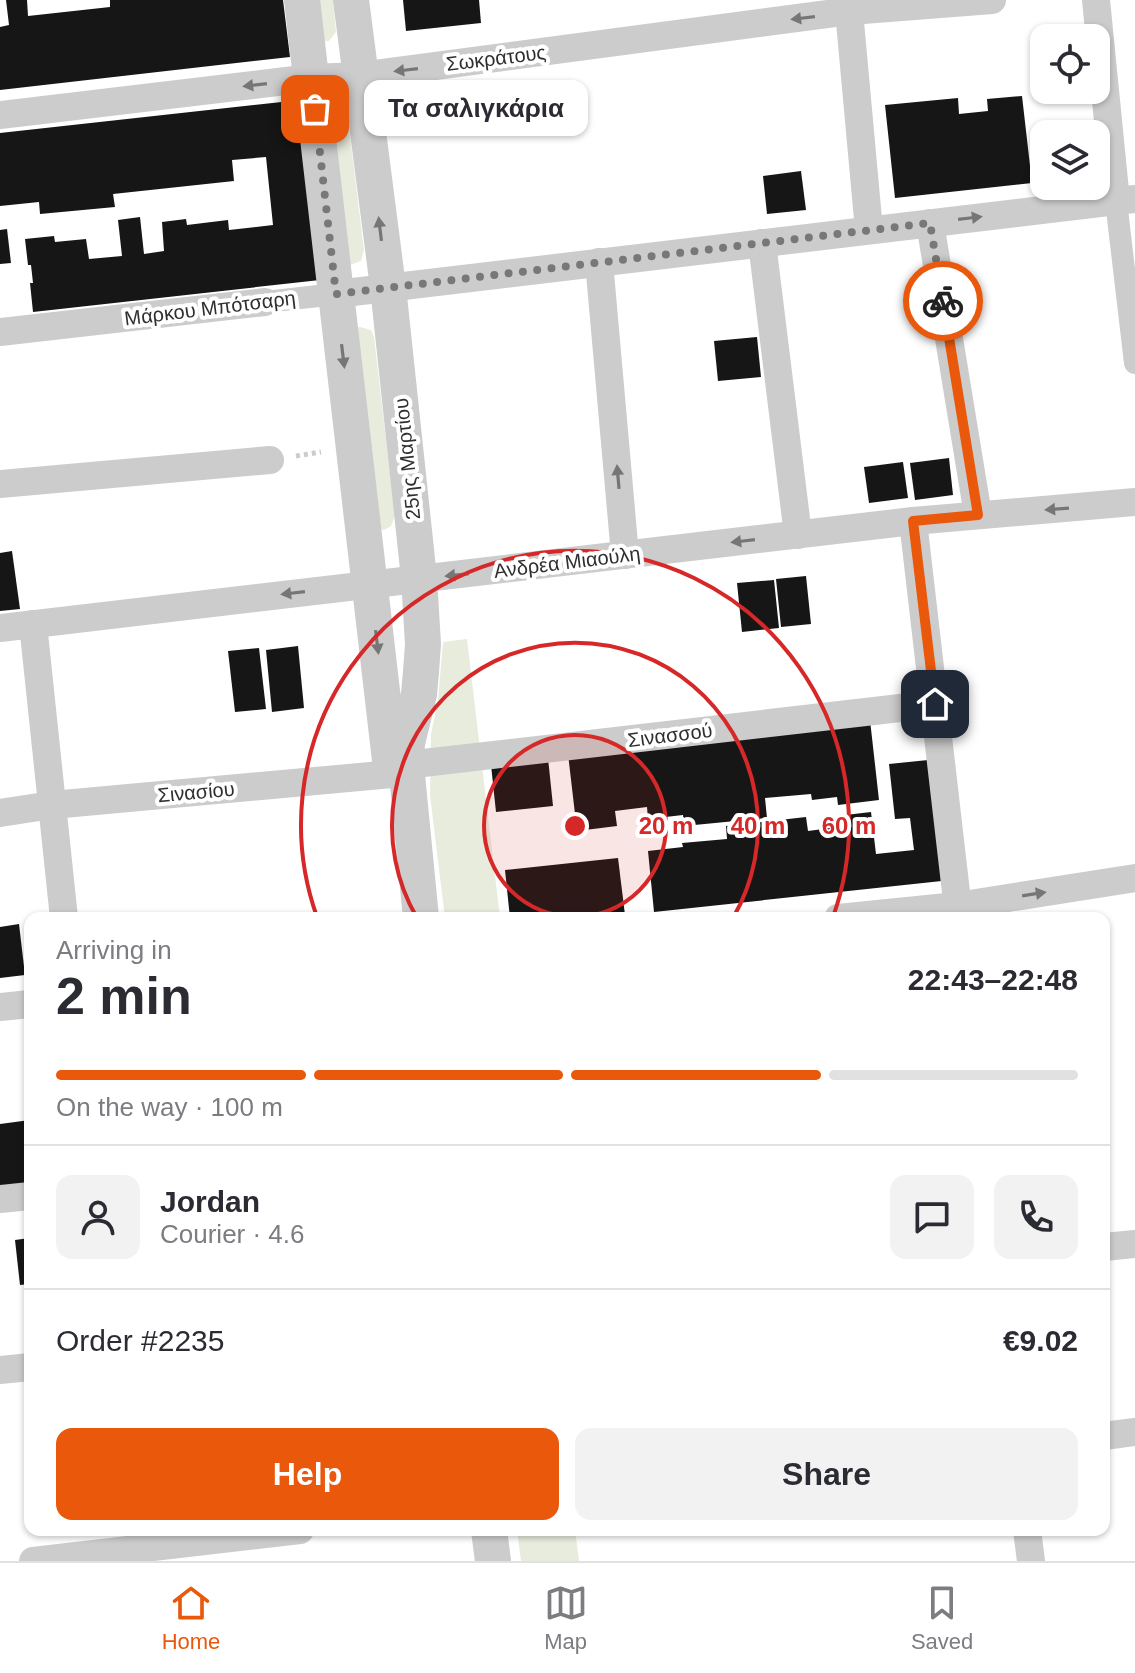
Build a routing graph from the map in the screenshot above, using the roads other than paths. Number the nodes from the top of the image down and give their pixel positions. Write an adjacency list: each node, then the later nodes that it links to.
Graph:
1 (302, 0): 7 (street, 25ης Μαρτίου)
2 (351, 0): 6 (street, 25ης Μαρτίου)
3 (992, 0): 5 (street, Σωκράτους)
4 (1096, 0): 9 (street)
5 (849, 6): 6 (street, Σωκράτους, one-way to 6); 11 (street)
6 (360, 76): 7 (street, Σωκράτους); 14 (street, 25ης Μαρτίου, one-way to 6)
7 (311, 78): 8 (street, Σωκράτους, one-way to 8); 15 (street, 25ης Μαρτίου)
8 (0, 115)
9 (1125, 200): 10 (street, Μάρκου Μπότσαρη, one-way to 9); 18 (street)
10 (930, 223): 11 (street, Μάρκου Μπότσαρη); 22 (street)
11 (869, 230): 12 (street, Μάρκου Μπότσαρη)
12 (762, 243): 13 (street, Μάρκου Μπότσαρη); 24 (street)
13 (599, 262): 14 (street, Μάρκου Μπότσαρη); 25 (street, one-way to 13)
14 (388, 287): 15 (street, Μάρκου Μπότσαρη); 26 (street, 25ης Μαρτίου)
15 (336, 294): 16 (street, Μάρκου Μπότσαρη); 27 (street, 25ης Μαρτίου, one-way to 27)
16 (265, 302): 17 (street, Μάρκου Μπότσαρη)
17 (0, 332)
18 (1135, 363)
19 (270, 460): 20 (street)
20 (0, 484)
21 (1135, 502): 22 (street, Ανδρέα Μιαούλη, one-way to 22)
22 (978, 515): 23 (street, Ανδρέα Μιαούλη)
23 (913, 521): 24 (street, Ανδρέα Μιαούλη); 30 (street)
24 (798, 535): 25 (street, Ανδρέα Μιαούλη, one-way to 25)
25 (625, 555): 26 (street, Ανδρέα Μιαούλη, one-way to 26)
26 (419, 578): 27 (street, Ανδρέα Μιαούλη); 31 (street, 25ης Μαρτίου)
27 (370, 584): 28 (street, Ανδρέα Μιαούλη, one-way to 28); 31 (street, 25ης Μαρτίου, one-way to 31)
28 (33, 624): 29 (street, Ανδρέα Μιαούλη); 32 (street)
29 (0, 628)
30 (935, 704): 31 (street, Σινασσού); 38 (street)
31 (399, 770): 32 (street, Σινασίου); 36 (street, 25ης Μαρτίου); 37 (street, 25ης Μαρτίου)
32 (52, 805): 33 (street, Σινασίου); 35 (street)
33 (0, 813)
34 (1135, 878): 38 (street, one-way to 34)
35 (63, 912)
36 (409, 912)
37 (420, 912)
38 (958, 912)
39 (24, 1005): 40 (street)
40 (0, 1007)
41 (24, 1197): 42 (street)
42 (0, 1199)
43 (1135, 1244): 44 (street)
44 (1110, 1246)
45 (24, 1368): 46 (street)
46 (0, 1370)
47 (1135, 1432): 48 (street)
48 (1110, 1435)
49 (240, 1536): 52 (street)
50 (490, 1536): 54 (street)
51 (1028, 1536): 55 (street)
52 (130, 1547): 53 (street)
53 (33, 1561)
54 (493, 1561)
55 (1031, 1561)

